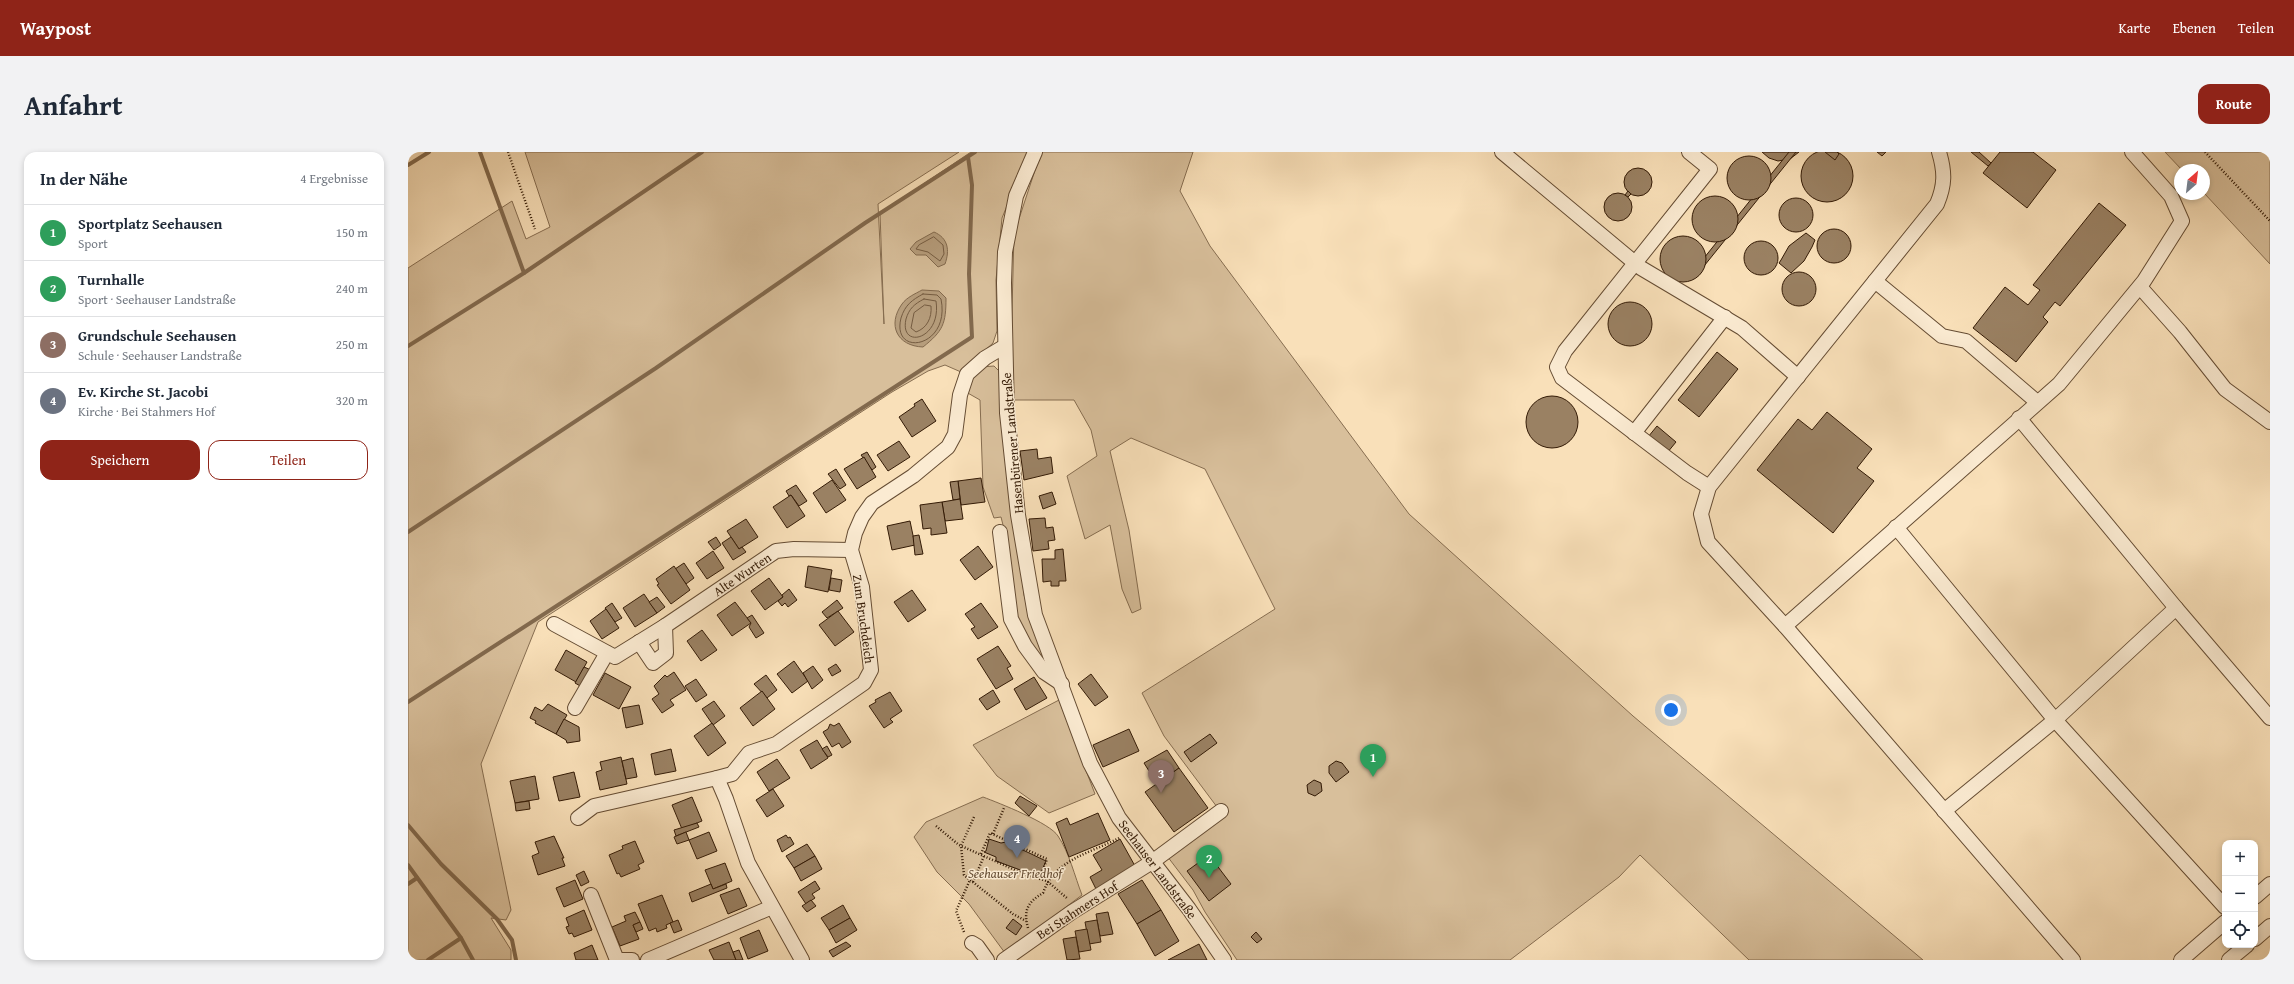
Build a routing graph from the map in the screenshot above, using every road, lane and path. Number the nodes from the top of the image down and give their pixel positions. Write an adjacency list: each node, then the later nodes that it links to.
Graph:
1 (508, 152): 9 (path)
2 (1035, 152): 14 (street, Hasenbürener Landstraße)
3 (1502, 152): 10 (street)
4 (1689, 152): 10 (street)
5 (1939, 152): 11 (street)
6 (2132, 152): 12 (street)
7 (2204, 152): 8 (path)
8 (2270, 221)
9 (535, 229)
10 (1636, 263): 13 (street); 19 (street)
11 (1875, 281): 15 (street); 16 (street)
12 (2140, 287): 16 (street); 18 (street)
13 (1725, 317): 15 (street); 19 (street)
14 (1005, 346): 23 (street); 30 (street, Hasenbürener Landstraße)
15 (1798, 377): 20 (street)
16 (2037, 402): 17 (street)
17 (2019, 418): 21 (street); 24 (street)
18 (2270, 422)
19 (1634, 433): 20 (street)
20 (1709, 487): 27 (street)
21 (1896, 527): 27 (street); 33 (street)
22 (1000, 532): 30 (street)
23 (851, 550): 26 (street, Alte Wurten); 35 (street, Zum Bruchdeich)
24 (2176, 608): 32 (street); 33 (street)
25 (554, 624): 29 (street)
26 (665, 626): 28 (street, Alte Wurten); 28 (street)
27 (1785, 626): 37 (street)
28 (639, 642): 29 (street, Alte Wurten)
29 (607, 653): 31 (street)
30 (1062, 684): 34 (street, Hasenbürener Landstraße)
31 (575, 708)
32 (2270, 718)
33 (2055, 720): 37 (street); 53 (street)
34 (1079, 730): 42 (street, Seehauser Landstraße)
35 (717, 778): 40 (street, Zum Bruchdeich); 54 (street)
36 (1004, 808): 43 (path)
37 (1944, 810): 71 (street)
38 (1221, 811): 46 (street, Bei Stahmers Hof)
39 (974, 816): 44 (path)
40 (578, 818)
41 (936, 826): 44 (path)
42 (1128, 833): 46 (street, Seehauser Landstraße); 49 (path)
43 (993, 834): 45 (path); 47 (path)
44 (961, 846): 45 (path); 48 (path)
45 (982, 855): 47 (path); 48 (path)
46 (1152, 862): 55 (street, Bei Stahmers Hof); 70 (street, Seehauser Landstraße)
47 (1040, 879): 49 (path)
48 (971, 881): 56 (path); 61 (path)
49 (1047, 881): 55 (path); 56 (path)
50 (2270, 884): 51 (street)
51 (2258, 894)
52 (591, 895): 63 (street)
53 (2222, 904)
54 (772, 907): 66 (street); 67 (street)
55 (1077, 908): 60 (street, Bei Stahmers Hof)
56 (1026, 921): 60 (path)
57 (2222, 925): 72 (street)
58 (2270, 926): 59 (street)
59 (2258, 936)
60 (1031, 941): 69 (street, Bei Stahmers Hof)
61 (972, 943): 68 (street)
62 (2243, 948): 73 (street)
63 (617, 960)
64 (622, 960): 65 (street)
65 (632, 960)
66 (648, 960)
67 (802, 960)
68 (987, 960)
69 (1004, 960)
70 (1224, 960)
71 (2074, 960)
72 (2180, 960)
73 (2229, 960)

